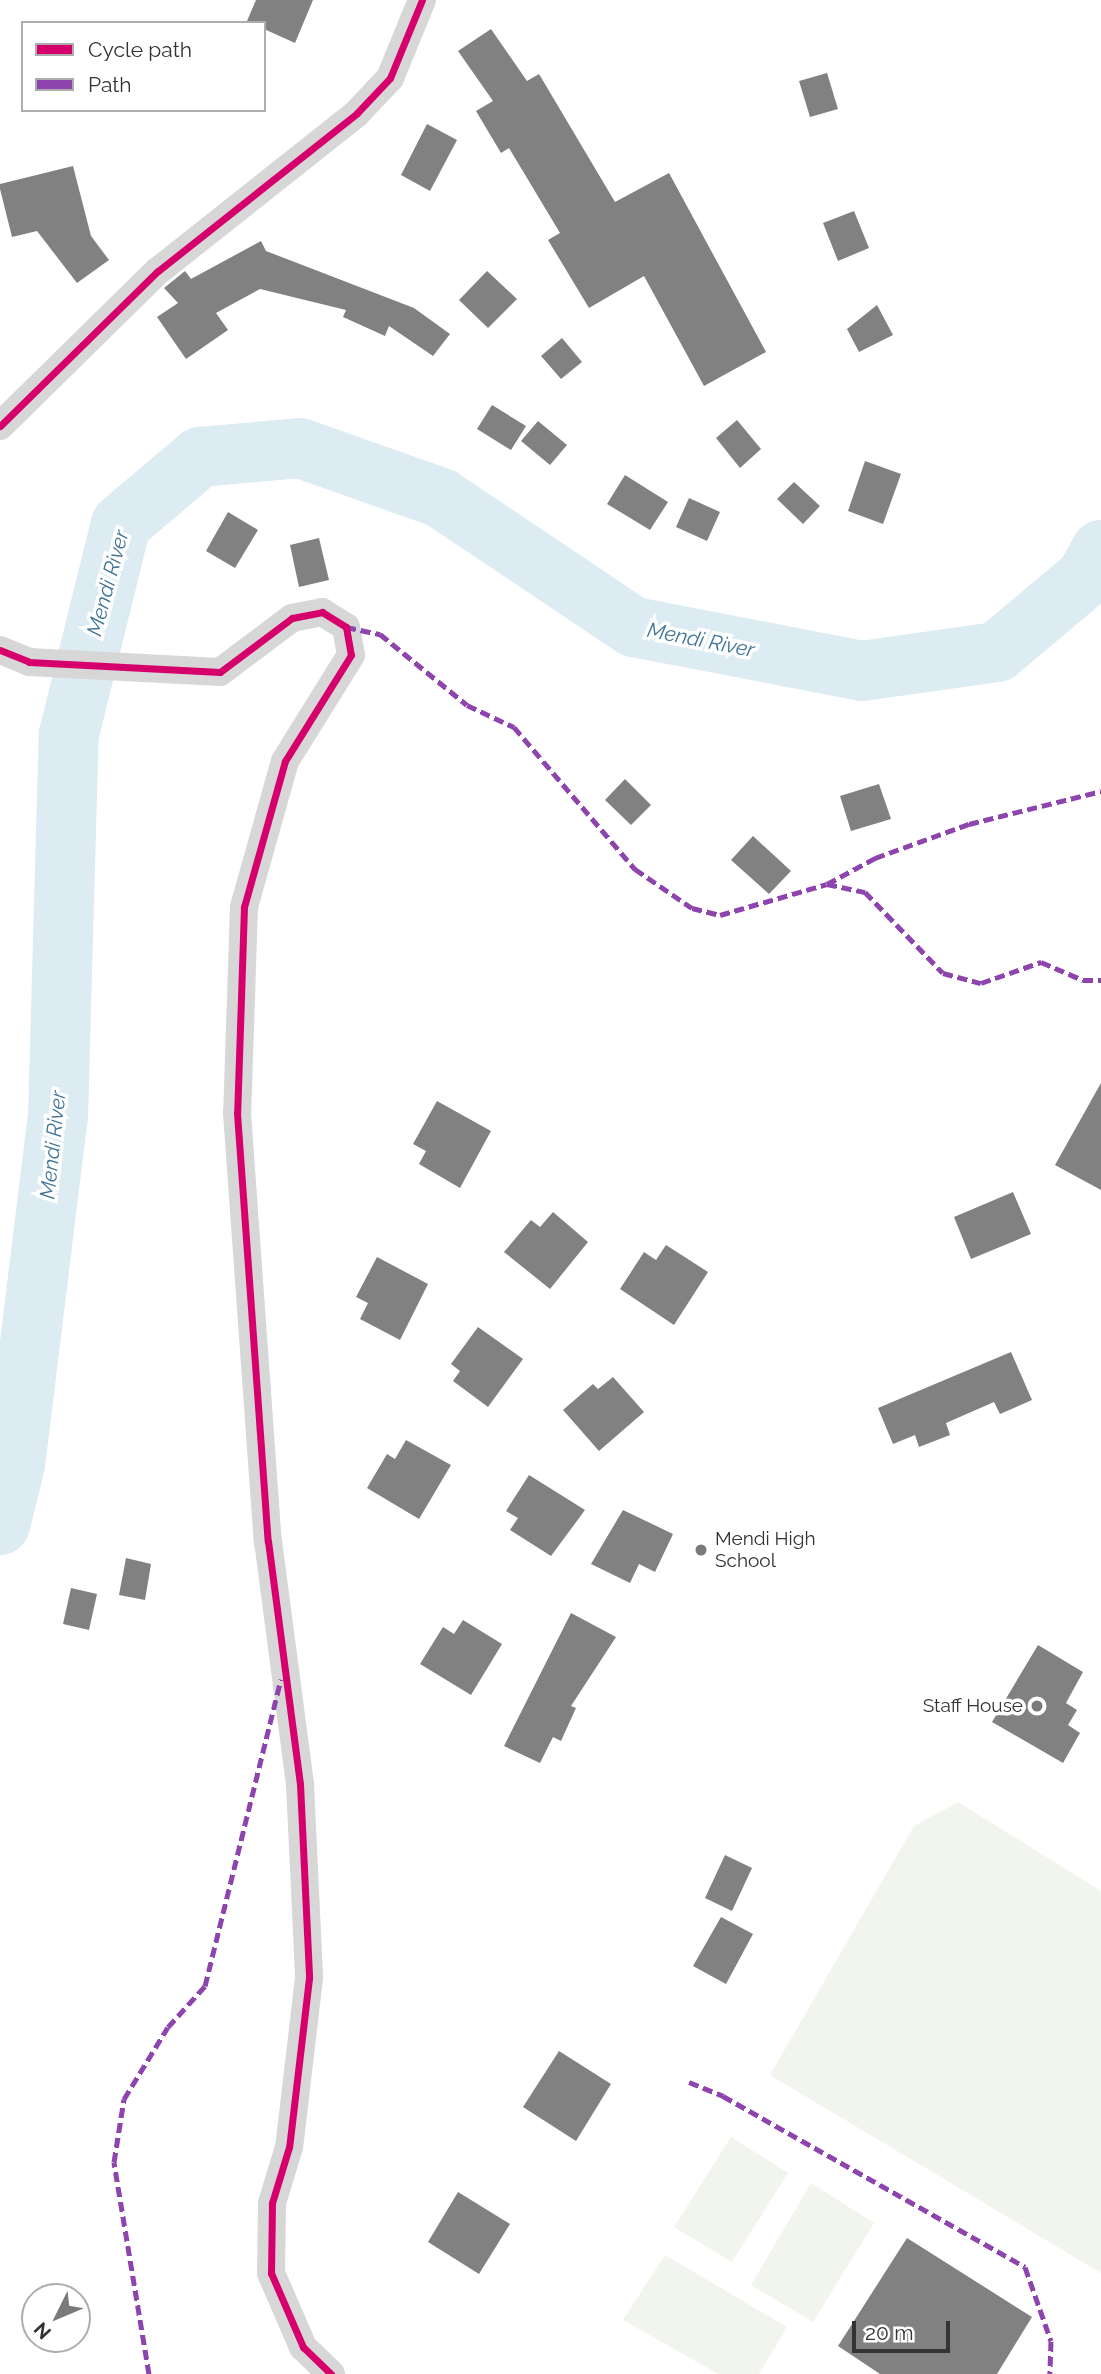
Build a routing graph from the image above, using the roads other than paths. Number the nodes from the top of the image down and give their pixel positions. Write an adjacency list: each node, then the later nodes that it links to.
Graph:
1 (422, 0): 2 (street)
2 (0, 426)
3 (0, 650): 4 (street)
4 (331, 2374)

